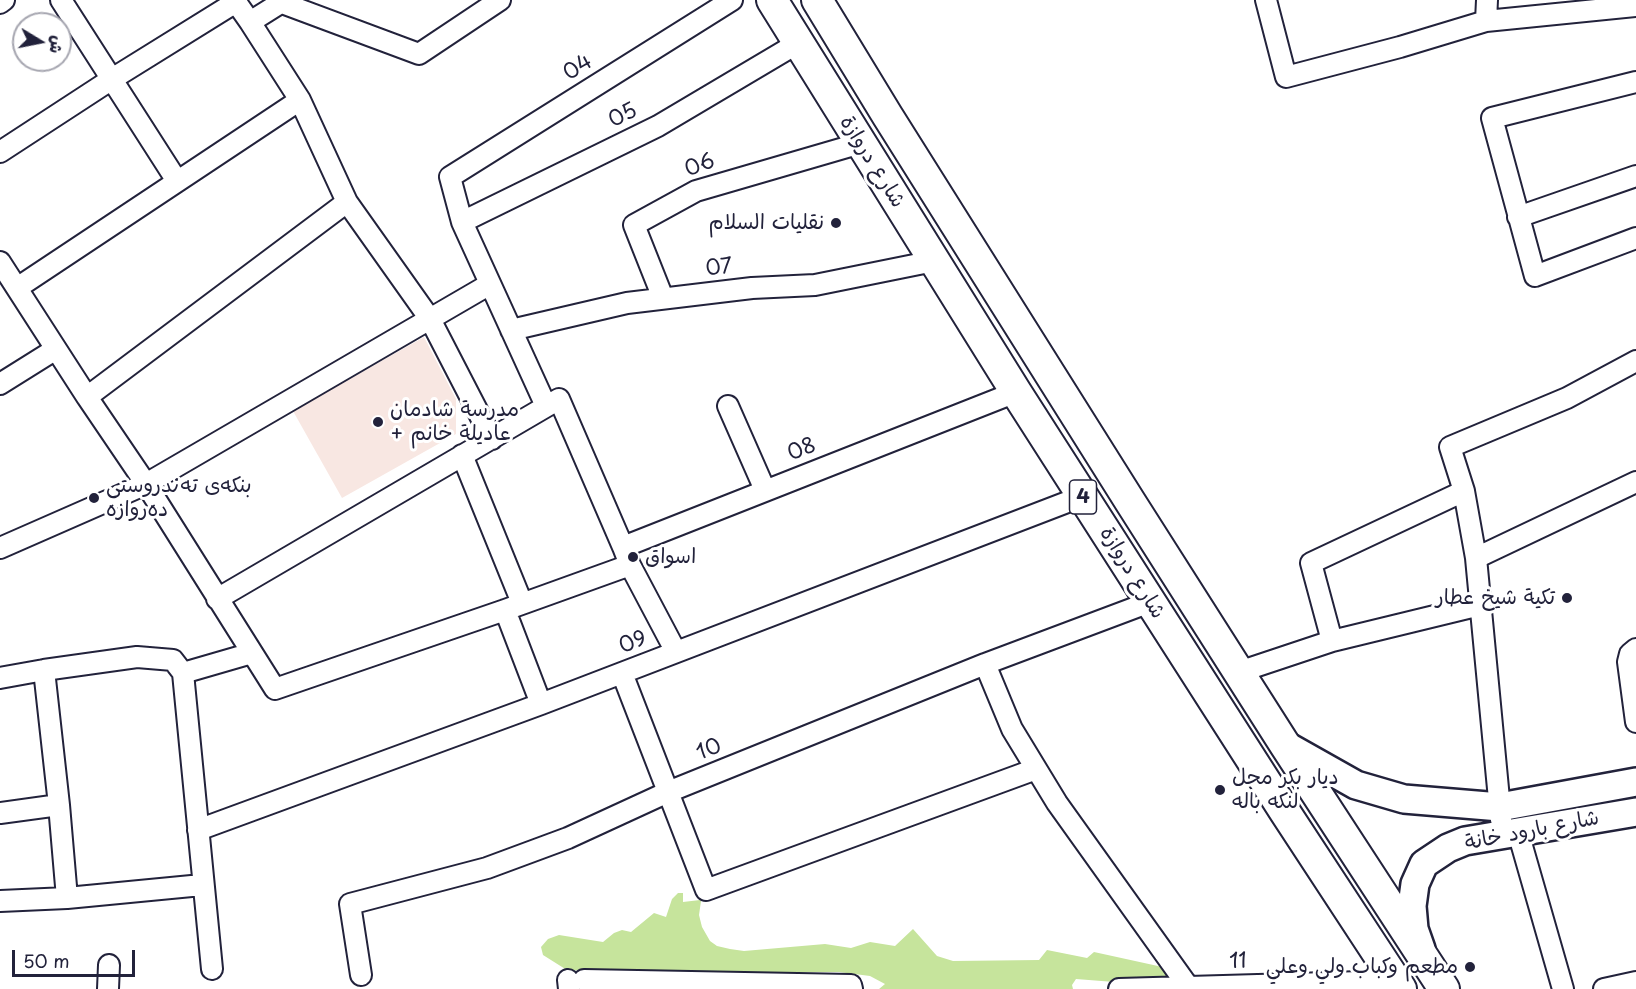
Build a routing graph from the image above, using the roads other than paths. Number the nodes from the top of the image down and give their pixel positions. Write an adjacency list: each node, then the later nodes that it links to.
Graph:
1 (4, 0): 11 (street)
2 (62, 0): 16 (street)
3 (500, 0): 10 (street)
4 (732, 0): 25 (street, 04)
5 (772, 0): 15 (main road, شارع دروازة / 4)
6 (817, 0): 48 (main road, شارع دروازة / 4)
7 (1266, 0): 13 (street)
8 (1487, 0): 13 (street)
9 (235, 1): 14 (street); 16 (street)
10 (284, 1): 14 (street)
11 (0, 3)
12 (1636, 6): 13 (street)
13 (1486, 21)
14 (250, 22): 18 (street)
15 (798, 43): 19 (main road, شارع دروازة / 4); 25 (street, 05)
16 (112, 79): 20 (street); 22 (street)
17 (1636, 82): 24 (street)
18 (300, 100): 22 (street); 23 (street)
19 (861, 143): 27 (main road, شارع دروازة / 4); 31 (street, 06)
20 (0, 152)
21 (1636, 176): 24 (street)
22 (177, 181): 30 (street)
23 (347, 202): 32 (street); 38 (street)
24 (1518, 217): 26 (street)
25 (462, 222): 29 (street)
26 (1636, 238)
27 (934, 261): 31 (street, 07); 37 (main road, شارع دروازة / 4)
28 (0, 262): 30 (street)
29 (490, 284): 32 (street); 33 (street)
30 (17, 288): 34 (street)
31 (663, 298): 33 (street, 07)
32 (430, 319): 41 (street); 44 (street)
33 (511, 330): 39 (street)
34 (56, 349): 36 (street); 38 (street)
35 (1636, 361): 46 (street)
36 (0, 384)
37 (1016, 392): 45 (street, 08); 47 (main road, شارع دروازة / 4)
38 (87, 397): 44 (street)
39 (546, 406): 41 (street); 51 (street)
40 (729, 406): 45 (street)
41 (492, 439): 42 (street)
42 (462, 455): 53 (street); 56 (street)
43 (1636, 482): 52 (street)
44 (146, 484): 50 (street); 53 (street)
45 (765, 490): 51 (street, 08)
46 (1464, 491): 52 (street); 57 (street)
47 (1083, 496): 49 (main road, شارع دروازة / 4); 59 (street, 09)
48 (1131, 503): 49 (main road); 63 (main road, شارع دروازة / 4)
49 (1100, 523): 54 (main road, شارع دروازة / 4)
50 (0, 548)
51 (626, 556): 56 (street, 08); 59 (street)
52 (1476, 558): 55 (street)
53 (217, 599): 60 (street)
54 (1150, 602): 61 (street, 10); 88 (main road, شارع دروازة / 4)
55 (1480, 605): 57 (street); 74 (street)
56 (513, 607): 60 (street, 08); 67 (street)
57 (1332, 641): 63 (street)
58 (1636, 649): 68 (street)
59 (676, 652): 65 (street, 09)
60 (252, 653): 64 (street)
61 (985, 664): 70 (street); 72 (street, 10)
62 (44, 670): 64 (street); 66 (street); 73 (street)
63 (1239, 672): 69 (main road, شارع دروازة / 4)
64 (183, 673): 77 (street)
65 (622, 673): 67 (street, 09); 72 (street)
66 (0, 678)
67 (541, 704): 77 (street, 09)
68 (1636, 722)
69 (1285, 745): 74 (main road, شارع بارود خانة); 82 (main road, شارع دروازة / 4)
70 (1036, 769): 72 (street); 89 (street)
71 (1636, 782): 74 (main road, شارع بارود خانة)
72 (668, 792): 85 (street, 10)
73 (59, 805): 76 (street); 80 (street)
74 (1500, 807): 78 (street)
75 (1636, 812): 78 (main road, شارع بارود خانة)
76 (0, 813)
77 (198, 830): 79 (street)
78 (1511, 833): 82 (main road, شارع بارود خانة); 94 (street)
79 (202, 885): 80 (street); 84 (street)
80 (67, 898): 81 (street)
81 (0, 901)
82 (1424, 959): 93 (main road, شارع دروازة / 4)
83 (109, 965): 90 (street)
84 (212, 969)
85 (361, 975)
86 (1636, 982): 95 (street)
87 (574, 983): 91 (street)
88 (1399, 985): 89 (street, 11)
89 (1190, 988): 92 (street, 11)
90 (108, 989)
91 (852, 989)
92 (1119, 989)
93 (1444, 989)
94 (1563, 989)
95 (1604, 989)

